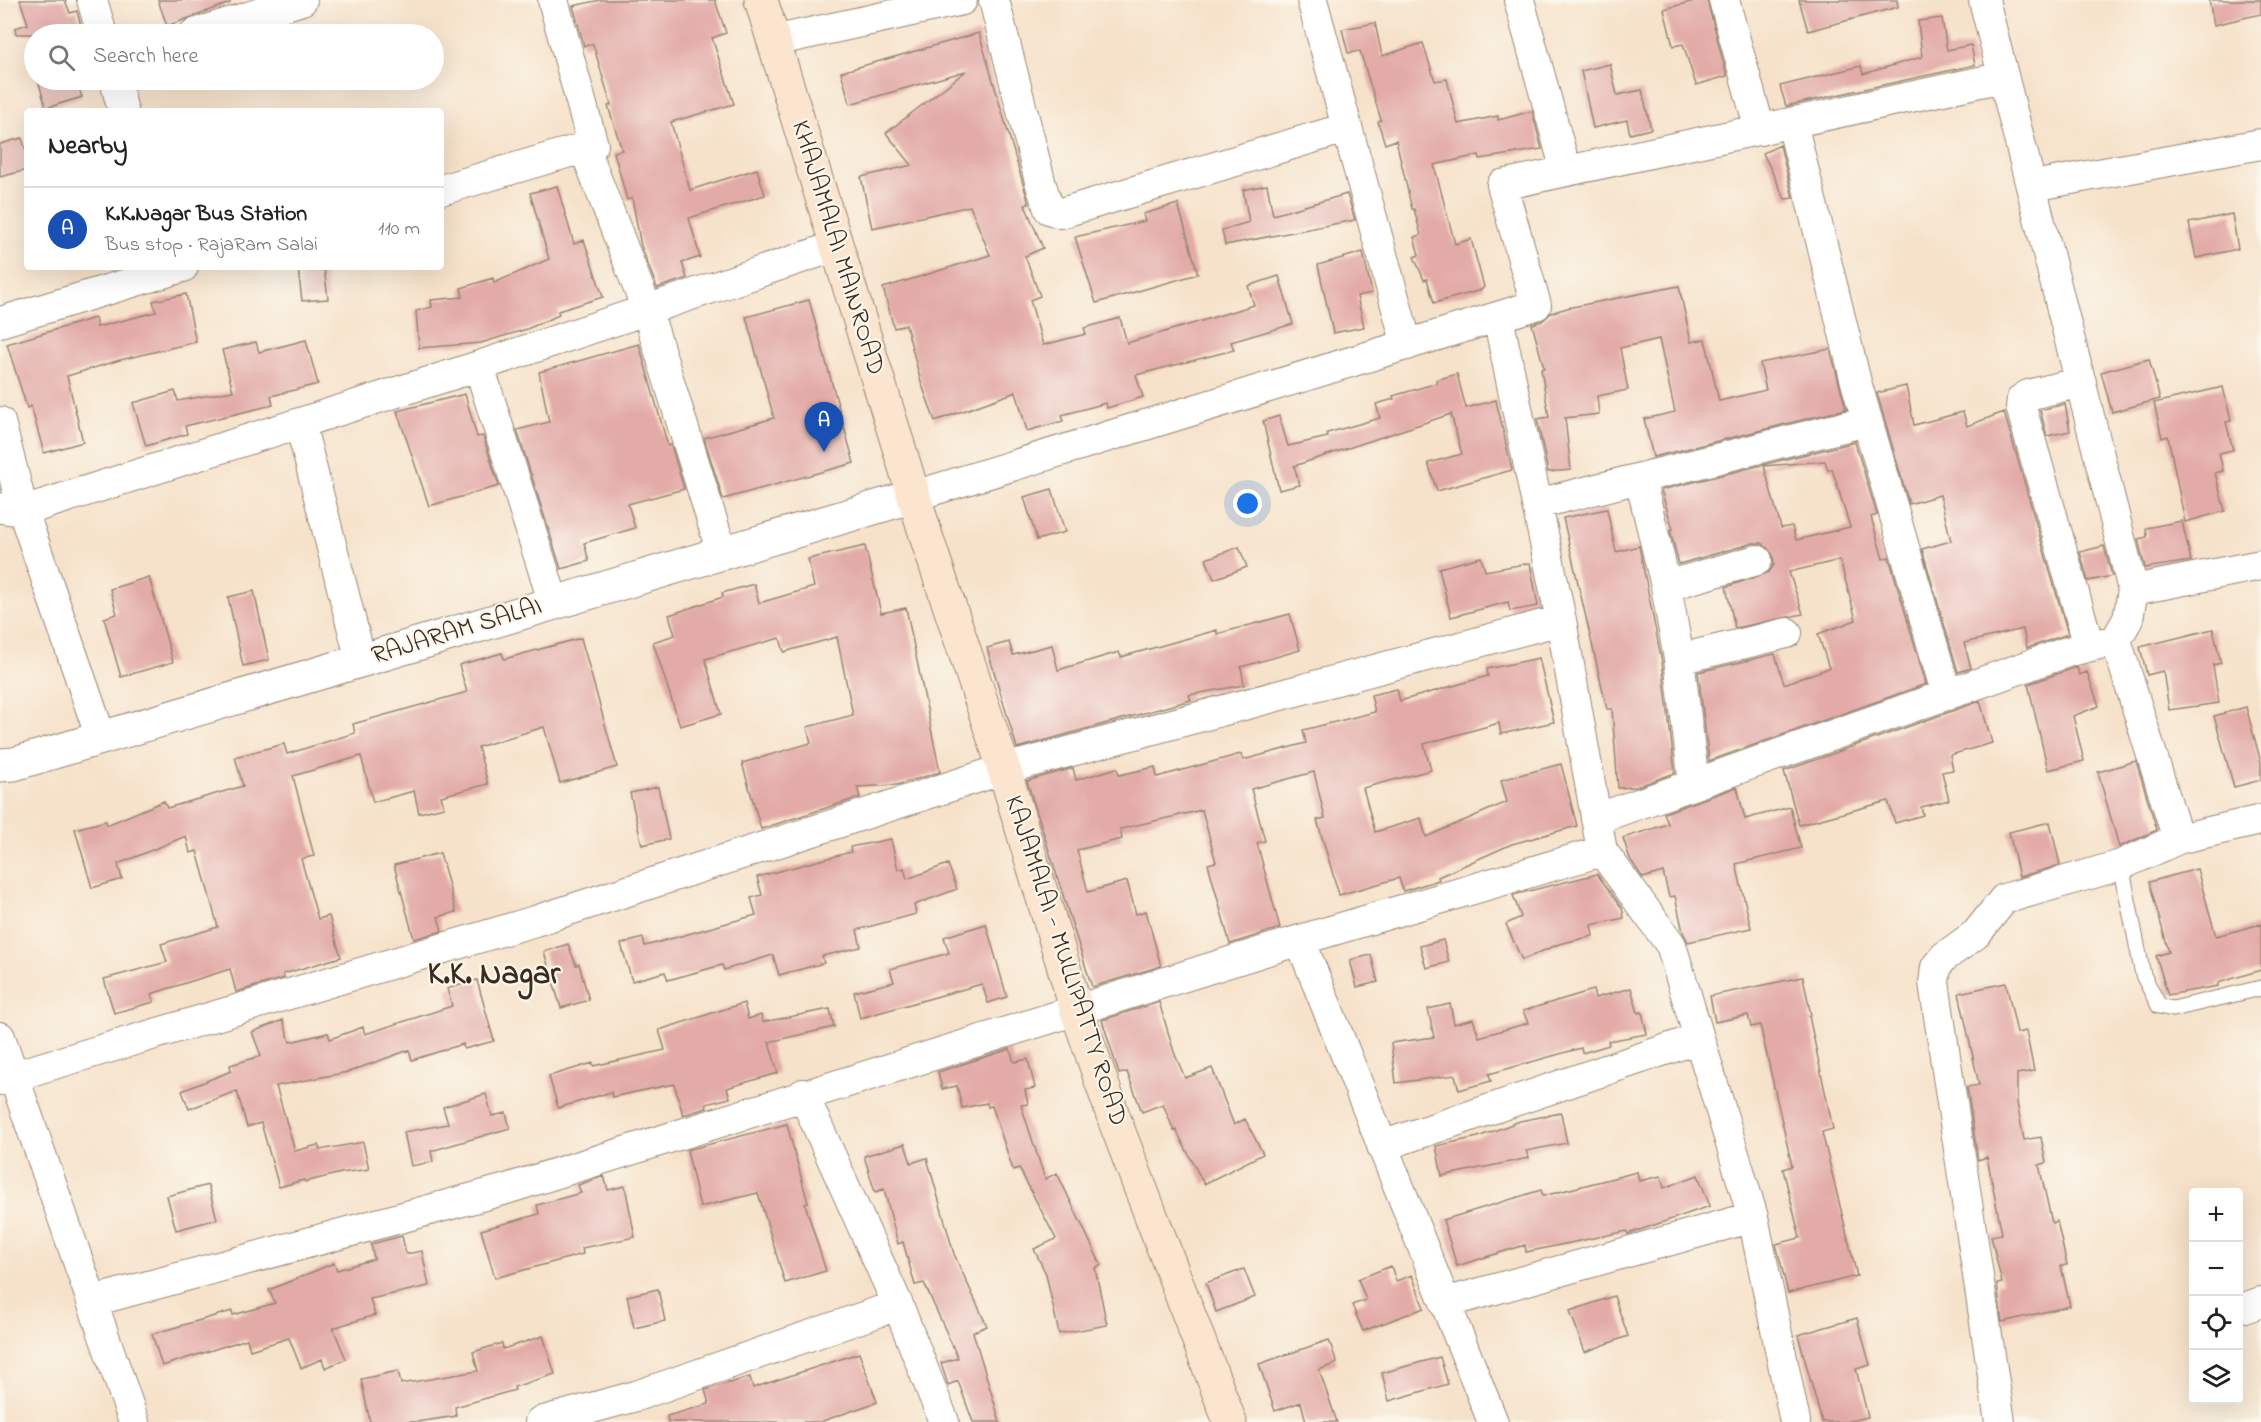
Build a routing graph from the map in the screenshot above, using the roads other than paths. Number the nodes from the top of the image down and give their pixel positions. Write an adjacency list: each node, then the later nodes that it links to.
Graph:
1 (93, 0): 11 (street)
2 (302, 0): 12 (street)
3 (553, 0): 21 (street)
4 (761, 0): 13 (main road, KHAJAMALAI MAINROAD)
5 (962, 0): 13 (street)
6 (1312, 0): 18 (street)
7 (1519, 0): 22 (street)
8 (1724, 0): 19 (street)
9 (1984, 0): 14 (street)
10 (999, 5): 18 (street)
11 (99, 24)
12 (226, 24)
13 (773, 41): 25 (main road, KHAJAMALAI MAINROAD)
14 (2003, 77): 17 (street); 23 (street)
15 (118, 90): 16 (street)
16 (122, 108)
17 (1792, 123): 19 (street); 35 (street)
18 (1346, 128): 31 (street)
19 (1760, 130): 22 (street)
20 (2261, 144): 23 (street)
21 (584, 147): 24 (street); 28 (street)
22 (1566, 171): 27 (street)
23 (2033, 186): 34 (street)
24 (444, 189)
25 (837, 246): 28 (street); 39 (main road, KHAJAMALAI MAINROAD)
26 (167, 270): 30 (street)
27 (1536, 305): 29 (street); 32 (street)
28 (647, 310): 33 (street); 42 (street)
29 (1498, 317): 31 (street); 32 (street)
30 (0, 322)
31 (1407, 345): 39 (street)
32 (1507, 359): 40 (street)
33 (479, 366): 37 (street); 47 (street)
34 (2081, 382): 46 (street); 50 (street)
35 (1868, 421): 38 (street); 53 (street)
36 (0, 422): 41 (street)
37 (300, 423): 41 (street); 52 (street)
38 (1640, 478): 40 (street); 45 (street)
39 (914, 496): 42 (street, RAJARAM SALAI); 56 (main road, KAJAMALAI - MULLIPATTY ROAD)
40 (1537, 504): 48 (street)
41 (11, 510): 54 (street)
42 (722, 553): 47 (street, RAJARAM SALAI)
43 (1757, 560): 45 (street)
44 (2261, 565): 46 (street)
45 (1666, 586): 51 (street)
46 (2133, 590): 50 (street)
47 (554, 604): 52 (street, RAJARAM SALAI)
48 (1561, 620): 56 (street); 58 (street)
49 (1787, 633): 51 (street)
50 (2102, 643): 53 (street); 60 (street)
51 (1679, 659): 57 (street)
52 (361, 661): 54 (street, RAJARAM SALAI)
53 (1947, 695): 57 (street)
54 (100, 738): 55 (street, RAJARAM SALAI)
55 (0, 765)
56 (1004, 769): 65 (main road, KAJAMALAI - MULLIPATTY ROAD); 68 (street)
57 (1694, 784): 58 (street)
58 (1596, 819): 61 (street)
59 (2261, 820): 60 (street)
60 (2178, 839): 62 (street)
61 (1602, 851): 63 (street); 67 (street)
62 (2121, 865): 64 (lane); 81 (street)
63 (1300, 940): 65 (street); 70 (street)
64 (2261, 988)
65 (1077, 1011): 69 (street); 78 (main road, KAJAMALAI - MULLIPATTY ROAD)
66 (0, 1037): 68 (street)
67 (1697, 1039): 70 (street); 71 (street)
68 (7, 1078): 72 (street)
69 (803, 1094): 72 (street); 74 (street)
70 (1382, 1146): 73 (street)
71 (1754, 1217): 73 (street); 80 (street)
72 (93, 1301): 75 (street)
73 (1444, 1303): 79 (street)
74 (898, 1305): 76 (street); 77 (street)
75 (134, 1422)
76 (540, 1422)
77 (944, 1422)
78 (1230, 1422)
79 (1493, 1422)
80 (1795, 1422)
81 (2000, 1422)

